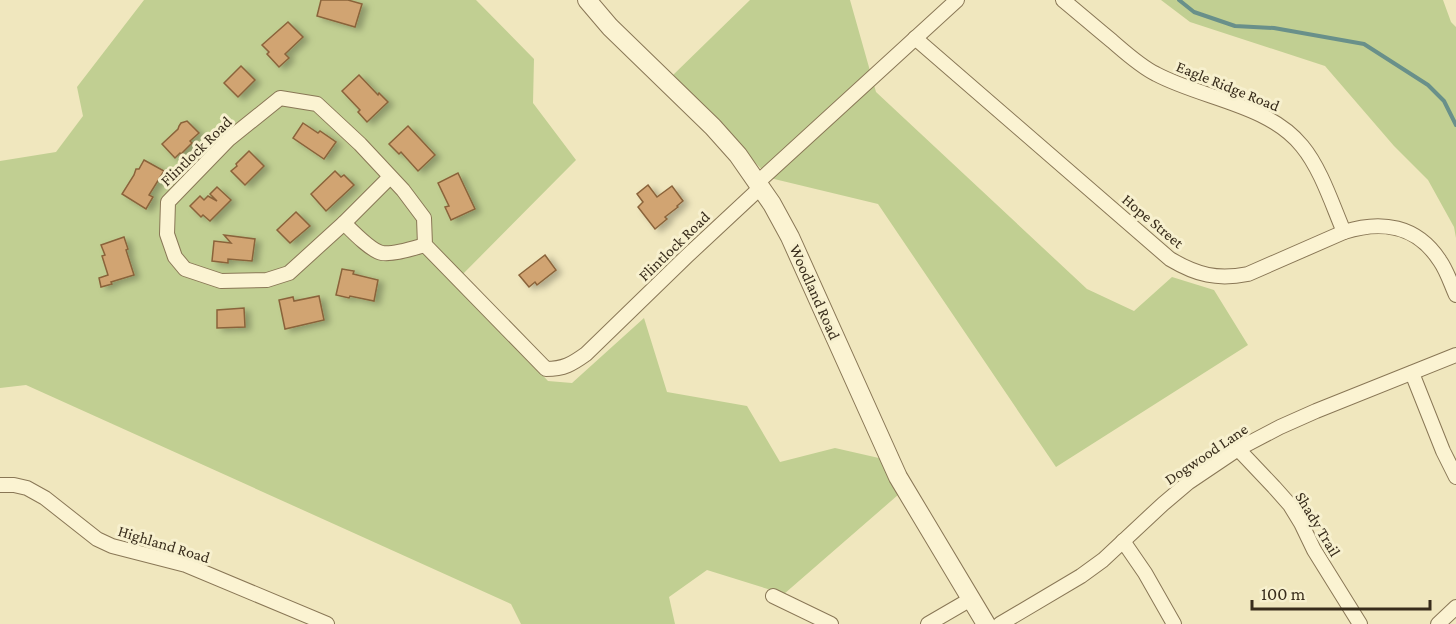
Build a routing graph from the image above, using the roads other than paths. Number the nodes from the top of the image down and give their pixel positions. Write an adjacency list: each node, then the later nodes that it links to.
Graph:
1 (957, 0): 4 (street)
2 (1063, 0): 8 (street, Eagle Ridge Road)
3 (589, 1): 6 (street, Woodland Road)
4 (915, 38): 6 (street); 8 (street, Hope Street)
5 (390, 177): 7 (street, Flintlock Road); 7 (street, Flintlock Road); 9 (street, Flintlock Road)
6 (759, 185): 9 (street, Flintlock Road); 18 (street, Woodland Road)
7 (344, 223): 9 (street)
8 (1344, 232): 10 (street, Hope Street)
9 (425, 245)
10 (1456, 295)
11 (1456, 355): 12 (street, Dogwood Lane)
12 (1412, 373): 13 (street, Dogwood Lane); 14 (street)
13 (1238, 449): 16 (street, Dogwood Lane); 26 (street, Shady Trail)
14 (1456, 477)
15 (0, 484): 20 (street, Highland Road)
16 (1123, 541): 24 (street, Dogwood Lane); 25 (street)
17 (773, 596): 21 (street)
18 (971, 599): 22 (street); 23 (street, Woodland Road)
19 (1456, 607): 27 (street)
20 (327, 624)
21 (831, 624)
22 (928, 624)
23 (987, 624)
24 (1000, 624)
25 (1174, 624)
26 (1360, 624)
27 (1438, 624)

